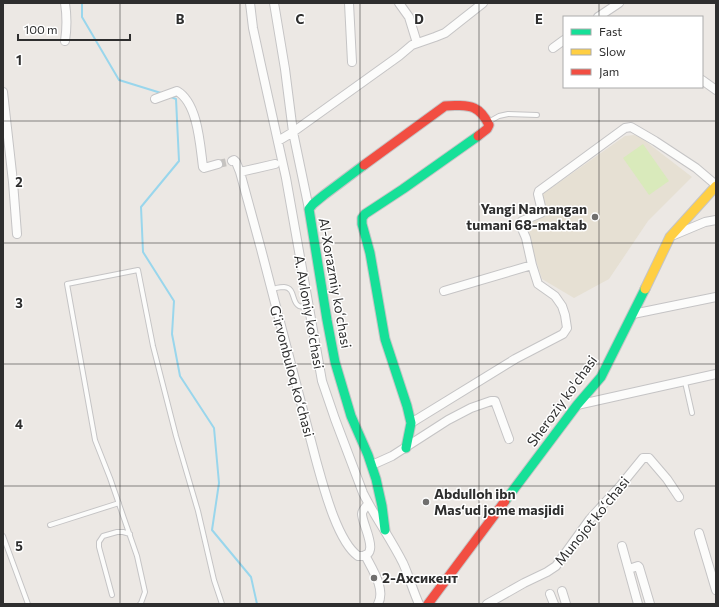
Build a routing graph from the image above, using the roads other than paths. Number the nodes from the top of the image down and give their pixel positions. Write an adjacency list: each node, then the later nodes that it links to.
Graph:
1 (65, 3): 9 (street)
2 (250, 3): 21 (street, A. Avloniy ko‘chasi)
3 (274, 3): 20 (street)
4 (349, 3): 13 (street)
5 (399, 3): 11 (street)
6 (483, 3): 11 (street)
7 (619, 3): 8 (street)
8 (600, 16)
9 (65, 41)
10 (563, 41): 12 (street)
11 (417, 44): 20 (street)
12 (553, 48)
13 (352, 62)
14 (703, 81): 15 (street)
15 (716, 90)
16 (3, 92): 29 (street)
17 (155, 98): 23 (street)
18 (537, 115): 19 (lane)
19 (488, 122): 27 (street, Al-Xorazmiy koʻchasi); 41 (street)
20 (293, 132): 21 (street); 27 (street)
21 (278, 141): 35 (street, A. Avloniy ko‘chasi)
22 (232, 161): 25 (street, Gʻirvonbuloq koʻchasi)
23 (218, 164)
24 (275, 164): 25 (street)
25 (240, 172): 32 (street, Gʻirvonbuloq koʻchasi)
26 (716, 186): 30 (street, Sheroziy ko'chasi); 31 (street)
27 (309, 209): 44 (street, Al-Xorazmiy koʻchasi)
28 (716, 220): 30 (street)
29 (17, 234)
30 (670, 237): 36 (street, Sheroziy ko'chasi)
31 (532, 265): 33 (street); 41 (street)
32 (271, 290): 35 (lane); 54 (street, Gʻirvonbuloq koʻchasi)
33 (444, 291)
34 (716, 297): 36 (street)
35 (309, 307): 47 (street, A. Avloniy ko‘chasi)
36 (633, 314): 39 (street, Sheroziy ko'chasi)
37 (716, 374): 38 (street)
38 (685, 382): 39 (street); 40 (lane)
39 (577, 405): 65 (street, Sheroziy ko'chasi)
40 (692, 413)
41 (411, 423): 43 (street)
42 (509, 439): 43 (street)
43 (406, 448): 44 (street)
44 (372, 465): 49 (street, Al-Xorazmiy koʻchasi)
45 (679, 497): 66 (street, Munojot koʻchasi)
46 (119, 503): 48 (lane); 51 (lane); 62 (lane)
47 (368, 504): 49 (street, A. Avloniy ko‘chasi); 54 (street)
48 (50, 525)
49 (385, 530): 64 (street, A. Avloniy ko‘chasi)
50 (699, 533): 56 (street)
51 (130, 534): 59 (lane); 61 (lane)
52 (3, 536): 60 (lane)
53 (622, 546): 55 (street)
54 (366, 555): 63 (street)
55 (629, 569): 69 (street); 70 (street)
56 (716, 590)
57 (562, 591): 68 (street)
58 (550, 594): 67 (street)
59 (112, 595)
60 (28, 604)
61 (140, 604)
62 (222, 604)
63 (378, 604)
64 (419, 604)
65 (428, 604)
66 (487, 604)
67 (554, 604)
68 (566, 604)
69 (638, 604)
70 (650, 604)

